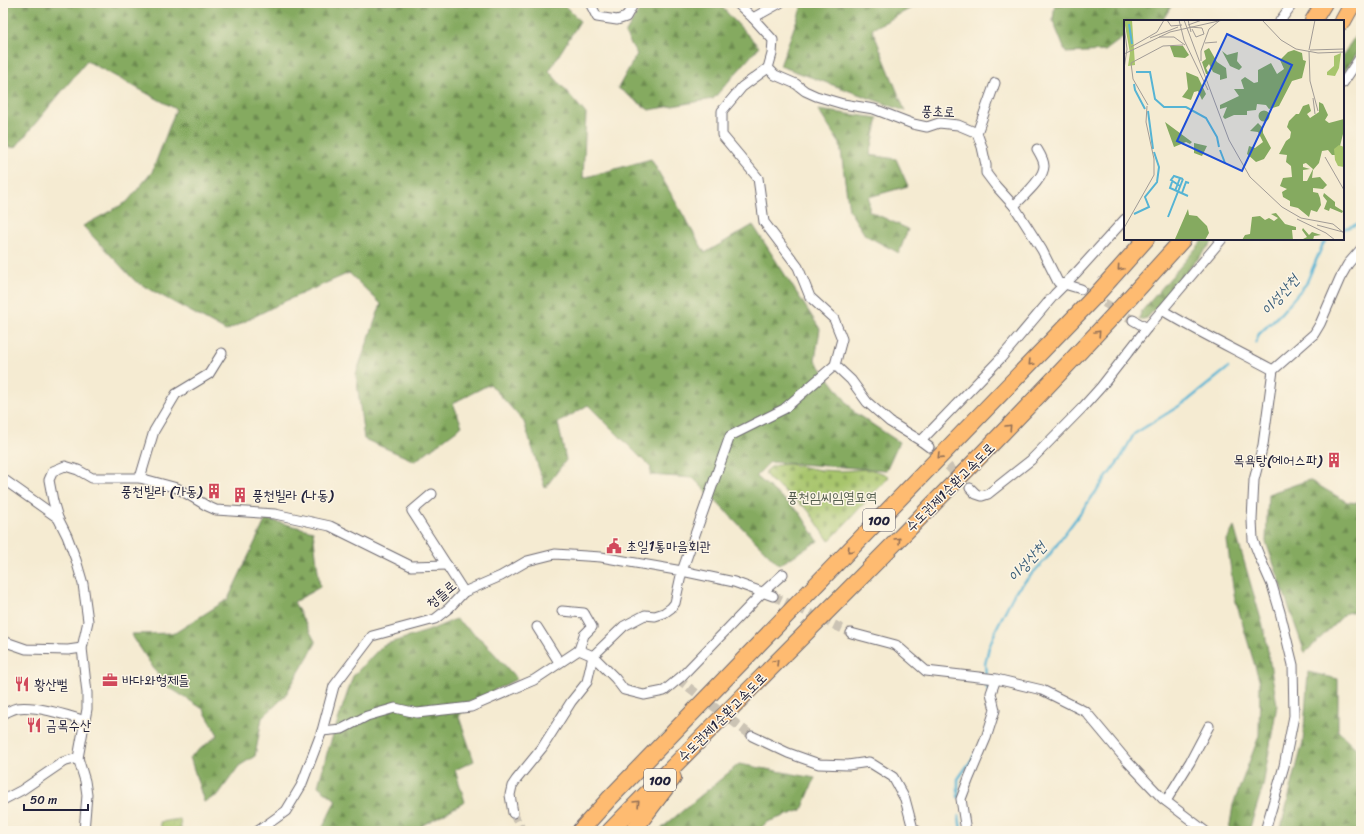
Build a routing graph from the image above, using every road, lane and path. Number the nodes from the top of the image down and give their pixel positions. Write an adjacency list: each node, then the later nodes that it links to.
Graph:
1 (590, 3): 2 (street)
2 (634, 3)
3 (738, 3): 8 (street)
4 (780, 3): 8 (street)
5 (1294, 3): 9 (street)
6 (1324, 3): 10 (highway)
7 (1353, 3): 11 (highway)
8 (753, 18): 13 (street)
9 (1281, 20)
10 (1314, 20)
11 (1344, 20)
12 (1361, 56): 14 (street)
13 (768, 68): 16 (street, 풍초로); 30 (street)
14 (1344, 82)
15 (995, 83): 16 (street)
16 (977, 133): 18 (street)
17 (1037, 149): 18 (street)
18 (1014, 206): 24 (street)
19 (1124, 220): 24 (street)
20 (1145, 240): 59 (highway, 수도권제1순환고속도로 / 100, one-way to 59)
21 (1182, 240): 55 (highway, 수도권제1순환고속도로 / 100, one-way to 21)
22 (1221, 240): 26 (street)
23 (1361, 249): 31 (street)
24 (1065, 284): 25 (street); 30 (street)
25 (1081, 289)
26 (1162, 310): 28 (street); 31 (street)
27 (1133, 320): 28 (street)
28 (1147, 328): 34 (street)
29 (222, 353): 32 (street)
30 (835, 364): 38 (street)
31 (1273, 370): 72 (street)
32 (140, 478): 36 (street); 37 (street)
33 (3, 480): 36 (street)
34 (970, 488)
35 (432, 494): 37 (street)
36 (58, 518): 47 (street)
37 (447, 565): 40 (street)
38 (682, 571): 40 (street, 청뜰로); 41 (street, 청뜰로); 49 (street)
39 (783, 574): 41 (street)
40 (464, 592): 56 (street, 청뜰로)
41 (762, 592): 42 (street, 청뜰로); 49 (street)
42 (773, 596)
43 (562, 611): 48 (street)
44 (537, 627): 50 (street)
45 (851, 633): 51 (street)
46 (3, 641): 47 (street)
47 (82, 648): 53 (street)
48 (579, 650): 49 (street); 50 (street)
49 (593, 656): 62 (street)
50 (559, 662): 56 (street)
51 (996, 679): 61 (street); 70 (street)
52 (3, 714): 53 (street)
53 (85, 720): 58 (street)
54 (1209, 726): 61 (street)
55 (710, 729): 67 (highway, 수도권제1순환고속도로 / 100, one-way to 55); 68 (highway)
56 (322, 731): 64 (street, 청뜰로)
57 (752, 736): 69 (street)
58 (78, 758): 60 (street); 63 (street)
59 (609, 799): 65 (highway); 66 (highway, 수도권제1순환고속도로 / 100)
60 (3, 800)
61 (1166, 801): 71 (street)
62 (513, 813)
63 (84, 831)
64 (258, 831)
65 (573, 831)
66 (580, 831)
67 (610, 831)
68 (633, 831)
69 (917, 831)
70 (966, 831)
71 (1205, 831)
72 (1264, 831)

